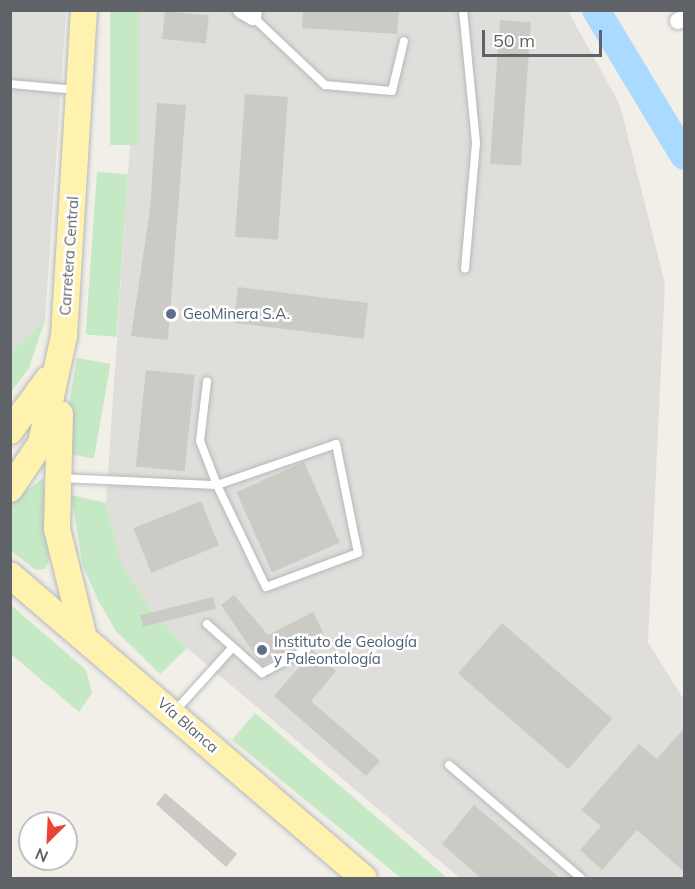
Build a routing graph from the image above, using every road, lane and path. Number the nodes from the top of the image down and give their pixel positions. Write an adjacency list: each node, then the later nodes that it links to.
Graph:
1 (84, 10): 6 (main road, Carretera Central)
2 (463, 10): 7 (lane)
3 (249, 13): 4 (lane)
4 (404, 41)
5 (10, 84): 6 (lane)
6 (80, 90): 8 (main road, Carretera Central)
7 (465, 269)
8 (64, 336): 10 (main road); 11 (main road); 13 (main road, Carretera Central)
9 (207, 381): 12 (lane)
10 (10, 431)
11 (57, 478): 12 (lane); 16 (main road)
12 (217, 485): 12 (lane)
13 (10, 489)
14 (10, 575): 16 (main road, Vía Blanca)
15 (207, 624): 17 (lane)
16 (83, 634): 19 (main road, Vía Blanca)
17 (233, 647): 18 (lane); 19 (lane)
18 (306, 650)
19 (174, 713): 21 (main road, Vía Blanca)
20 (449, 765): 22 (lane)
21 (357, 876)
22 (581, 879)

